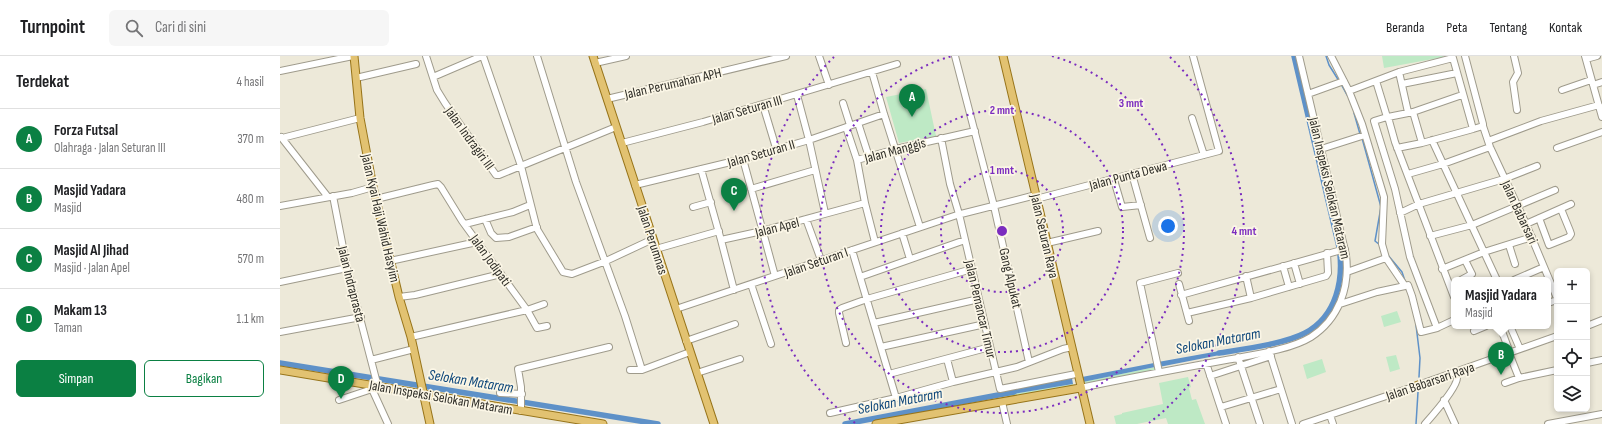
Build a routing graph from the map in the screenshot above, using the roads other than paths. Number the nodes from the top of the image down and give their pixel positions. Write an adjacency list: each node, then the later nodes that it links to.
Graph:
1 (353, 56): 23 (street); 28 (main road, Jalan Kyai Haji Wahid Hasyim)
2 (426, 56): 27 (street, Jalan Indragiri III)
3 (482, 56): 27 (street); 77 (street)
4 (537, 56): 66 (street)
5 (626, 56): 19 (street)
6 (786, 56): 41 (street, Jalan Perumahan APH)
7 (820, 56): 35 (street)
8 (954, 56): 56 (street, Gang Alpukat)
9 (1003, 56): 91 (main road, Jalan Seturan Raya)
10 (1192, 56): 72 (street, Jalan Punta Dewa)
11 (1299, 56): 38 (street, Jalan Inspeksi Selokan Mataram)
12 (1332, 56): 31 (street)
13 (1460, 56): 17 (street)
14 (1465, 56): 51 (street, Jalan Babarsari)
15 (1514, 56): 45 (street)
16 (1596, 56): 18 (street)
17 (1453, 58): 22 (street); 26 (street)
18 (1585, 58): 32 (street)
19 (594, 60): 41 (main road, Jalan Perumnas)
20 (416, 64): 28 (street)
21 (897, 64): 24 (street, Jalan Seturan III)
22 (1414, 69): 25 (street); 30 (street)
23 (280, 71)
24 (872, 72): 35 (street, Jalan Seturan III); 47 (street)
25 (1399, 72): 29 (street); 34 (street)
26 (1457, 74): 30 (street); 40 (street)
27 (433, 77): 77 (street, Jalan Indragiri III)
28 (356, 78): 49 (main road, Jalan Kyai Haji Wahid Hasyim)
29 (1376, 81): 37 (street); 105 (street)
30 (1416, 81): 34 (street)
31 (1342, 82): 37 (street); 38 (street)
32 (1592, 82): 33 (street); 36 (street); 44 (street)
33 (1602, 82)
34 (1402, 84): 46 (street)
35 (829, 85): 39 (street, Jalan Seturan III)
36 (1562, 90)
37 (1349, 91): 59 (street)
38 (1308, 94): 71 (street, Jalan Inspeksi Selokan Mataram)
39 (797, 95): 43 (street, Jalan Seturan III); 61 (street)
40 (1462, 95): 46 (street); 55 (street)
41 (607, 99): 54 (main road, Jalan Perumnas)
42 (843, 103): 52 (street)
43 (763, 104): 63 (street, Jalan Seturan III); 67 (street)
44 (1599, 105): 48 (street); 65 (street)
45 (1517, 110)
46 (1410, 112): 64 (street); 68 (street)
47 (884, 114): 52 (street, Jalan Seturan II); 70 (street)
48 (1602, 117)
49 (360, 118): 58 (street); 86 (main road, Jalan Kyai Haji Wahid Hasyim)
50 (1192, 118): 72 (street)
51 (1483, 125): 55 (street); 65 (street, Jalan Babarsari)
52 (848, 126): 61 (street, Jalan Seturan II); 75 (street)
53 (859, 126): 73 (street)
54 (616, 127): 63 (main road, Jalan Perumnas); 66 (street, Jalan Indragiri III)
55 (1473, 129): 62 (street)
56 (975, 131): 60 (street, Jalan Manggis); 100 (street, Gang Alpukat)
57 (1602, 132): 69 (street)
58 (281, 137): 90 (street)
59 (1363, 137): 71 (street); 134 (street)
60 (941, 138): 70 (street, Jalan Manggis); 106 (street, Jalan Pemancar Timur)
61 (809, 140): 67 (street, Jalan Seturan II); 80 (street)
62 (1432, 140): 64 (street); 76 (street)
63 (622, 143): 85 (main road, Jalan Perumnas)
64 (1422, 143): 68 (street)
65 (1489, 144): 76 (street); 83 (street, Jalan Babarsari)
66 (566, 148): 77 (street, Jalan Indragiri III); 139 (street)
67 (776, 148): 74 (street, Jalan Seturan II)
68 (1397, 148): 82 (street)
69 (1557, 148)
70 (896, 149): 73 (street, Jalan Manggis); 114 (street)
71 (1321, 149): 130 (street, Jalan Inspeksi Selokan Mataram)
72 (1204, 155): 81 (street, Jalan Punta Dewa)
73 (869, 157): 75 (street, Jalan Manggis)
74 (743, 159): 79 (street, Jalan Seturan II); 87 (street)
75 (857, 160): 94 (street, Jalan Manggis)
76 (1443, 164): 82 (street); 89 (street)
77 (521, 166): 97 (street)
78 (1537, 166): 83 (street)
79 (701, 169): 85 (street, Jalan Seturan II); 93 (street)
80 (815, 170): 87 (street); 104 (street)
81 (1132, 174): 84 (street, Jalan Punta Dewa); 98 (street)
82 (1408, 174): 95 (street)
83 (1504, 179): 89 (street); 102 (street, Jalan Babarsari)
84 (1114, 180): 91 (street, Jalan Punta Dewa); 98 (street)
85 (635, 185): 122 (main road, Jalan Perumnas)
86 (372, 187): 90 (street); 92 (main road, Jalan Kyai Haji Wahid Hasyim)
87 (751, 189): 116 (street)
88 (1555, 190): 102 (street)
89 (1457, 192): 95 (street); 112 (street)
90 (331, 196): 99 (street); 143 (street, Jalan Indraprasta)
91 (1036, 197): 100 (street); 127 (main road, Jalan Seturan Raya)
92 (376, 199): 110 (street, Jalan Jodipati); 138 (main road, Jalan Kyai Haji Wahid Hasyim)
93 (711, 202): 101 (street); 115 (street)
94 (865, 203): 104 (street, Jalan Apel); 126 (street)
95 (1419, 204): 105 (street); 119 (street)
96 (1571, 204): 103 (street)
97 (530, 205): 108 (street); 113 (street)
98 (1141, 205): 121 (street)
99 (280, 206)
100 (994, 206): 106 (street); 209 (street, Gang Alpukat)
101 (693, 207)
102 (1518, 207): 111 (street, Jalan Babarsari); 112 (street)
103 (1561, 209): 107 (street); 107 (street)
104 (825, 213): 109 (street, Jalan Apel)
105 (1400, 213): 184 (street)
106 (958, 214): 114 (street, Jalan Seturan I); 124 (street, Jalan Pemancar Timur)
107 (1539, 218): 111 (street)
108 (485, 219): 110 (street); 113 (street)
109 (806, 219): 116 (street, Jalan Apel); 136 (street)
110 (465, 224): 125 (street, Jalan Jodipati)
111 (1526, 224): 120 (street, Jalan Babarsari)
112 (1472, 225): 119 (street); 132 (street)
113 (537, 227): 139 (street)
114 (920, 227): 118 (street, Jalan Seturan I)
115 (719, 231): 123 (street); 129 (street)
116 (762, 231): 123 (street, Jalan Apel); 150 (street)
117 (1098, 231): 127 (street)
118 (902, 233): 126 (street, Jalan Seturan I); 135 (street)
119 (1430, 236): 146 (street)
120 (1532, 237): 128 (street); 144 (street, Jalan Babarsari)
121 (1150, 238)
122 (653, 239): 129 (main road, Jalan Perumnas); 139 (street)
123 (721, 240): 164 (street)
124 (965, 240): 135 (street); 145 (street, Jalan Pemancar Timur)
125 (477, 242): 138 (street); 149 (street, Jalan Jodipati)
126 (875, 242): 131 (street, Jalan Seturan I)
127 (1047, 243): 198 (main road, Jalan Seturan Raya)
128 (1509, 245): 132 (street); 141 (street)
129 (656, 249): 172 (main road, Jalan Perumnas)
130 (1344, 249): 133 (street); 147 (street, Jalan Inspeksi Selokan Mataram)
131 (852, 250): 136 (street, Jalan Seturan I); 152 (street)
132 (1484, 252): 137 (street); 154 (street)
133 (1329, 253): 140 (street); 161 (street)
134 (1386, 258): 147 (street); 162 (street)
135 (910, 259): 152 (street)
136 (821, 260): 150 (street, Jalan Seturan I)
137 (1466, 260): 146 (street); 153 (street)
138 (390, 261): 166 (main road, Jalan Kyai Haji Wahid Hasyim)
139 (606, 261): 216 (street)
140 (1294, 263): 142 (street); 161 (street)
141 (1515, 264)
142 (1283, 266): 151 (street); 163 (street)
143 (347, 268): 157 (street); 175 (street, Jalan Indraprasta)
144 (1544, 268): 155 (street); 156 (street, Jalan Babarsari)
145 (972, 269): 168 (street); 169 (street, Jalan Pemancar Timur)
146 (1442, 269): 158 (street)
147 (1347, 272): 171 (street, Jalan Inspeksi Selokan Mataram)
148 (1178, 273): 213 (street)
149 (501, 274): 166 (street); 173 (street, Jalan Jodipati)
150 (775, 276): 159 (street, Jalan Seturan I)
151 (1246, 276): 165 (street); 167 (street)
152 (860, 277): 168 (street)
153 (1466, 277)
154 (1496, 277)
155 (1522, 277)
156 (1548, 277)
157 (280, 282)
158 (1451, 282)
159 (751, 284): 164 (street, Jalan Seturan I); 194 (street)
160 (1178, 284): 165 (street)
161 (1300, 284): 163 (street)
162 (1405, 286): 171 (street); 184 (street)
163 (1289, 287): 167 (street)
164 (734, 290): 172 (street, Jalan Seturan I)
165 (1181, 295): 174 (street)
166 (399, 297): 190 (main road, Jalan Kyai Haji Wahid Hasyim)
167 (1251, 298): 174 (street)
168 (867, 299): 180 (street); 193 (street)
169 (979, 299): 180 (street); 181 (street, Jalan Pemancar Timur)
170 (544, 304): 173 (street)
171 (1340, 304): 202 (street, Jalan Inspeksi Selokan Mataram)
172 (676, 309): 192 (main road, Jalan Perumnas)
173 (527, 310): 183 (street, Jalan Jodipati); 190 (street)
174 (1187, 312): 177 (street)
175 (361, 317): 189 (street); 207 (street, Jalan Indraprasta)
176 (1602, 320): 182 (street)
177 (1189, 321)
178 (1451, 321): 184 (street)
179 (735, 324): 192 (street)
180 (874, 324): 196 (street)
181 (985, 324): 196 (street); 197 (street, Jalan Pemancar Timur)
182 (1590, 325)
183 (547, 326)
184 (1437, 328)
185 (1479, 329): 188 (street)
186 (1501, 329): 203 (street)
187 (1511, 329): 200 (street)
188 (1474, 331)
189 (280, 332)
190 (411, 337): 199 (main road, Jalan Kyai Haji Wahid Hasyim)
191 (1554, 337): 200 (street, Jalan Babarsari Raya)
192 (686, 341): 201 (main road, Jalan Perumnas)
193 (846, 343)
194 (771, 344)
195 (609, 347): 233 (street)
196 (881, 347): 221 (street)
197 (990, 347): 206 (street); 218 (street, Jalan Pemancar Timur)
198 (1071, 347): 209 (street, Jalan Pemancar Timur); 222 (main road, Jalan Seturan Raya)
199 (414, 349): 207 (street); 230 (main road, Jalan Kyai Haji Wahid Hasyim)
200 (1520, 349): 203 (street, Jalan Babarsari Raya)
201 (690, 352): 216 (street); 220 (main road, Jalan Perumnas)
202 (1270, 353): 204 (street, Jalan Inspeksi Selokan Mataram); 212 (street); 229 (street)
203 (1510, 353): 219 (street, Jalan Babarsari Raya); 224 (street)
204 (1238, 357): 211 (street, Jalan Inspeksi Selokan Mataram); 212 (street)
205 (740, 359): 220 (street)
206 (947, 359): 221 (street); 225 (street)
207 (371, 360): 227 (street, Jalan Indraprasta)
208 (1602, 360): 210 (street)
209 (1029, 362): 218 (street, Jalan Pemancar Timur)
210 (1590, 362)
211 (1206, 364): 213 (street, Jalan Inspeksi Selokan Mataram); 223 (street)
212 (1240, 366): 223 (street); 234 (street)
213 (1158, 367): 228 (street, Jalan Inspeksi Selokan Mataram)
214 (280, 370): 227 (main road, Jalan Inspeksi Selokan Mataram)
215 (630, 370): 216 (street)
216 (642, 370)
217 (1554, 371): 224 (street)
218 (996, 372): 225 (street); 232 (street)
219 (1455, 372): 237 (street); 242 (street, Jalan Babarsari Raya)
220 (697, 374): 247 (main road, Jalan Perumnas)
221 (889, 374): 235 (street)
222 (1077, 375): 228 (main road, Jalan Seturan Raya); 232 (street)
223 (1210, 376): 238 (street)
224 (1518, 378): 226 (street)
225 (953, 382): 235 (street)
226 (1505, 383)
227 (374, 386): 230 (main road, Jalan Inspeksi Selokan Mataram); 236 (street); 244 (street, Jalan Indraprasta)
228 (1081, 387): 232 (main road, Jalan Inspeksi Selokan Mataram); 250 (main road, Jalan Seturan Raya)
229 (1281, 389): 234 (street); 253 (street)
230 (422, 392): 239 (main road, Jalan Inspeksi Selokan Mataram); 245 (main road, Jalan Kyai Haji Wahid Hasyim)
231 (500, 393): 233 (street)
232 (1004, 395): 248 (main road, Jalan Inspeksi Selokan Mataram); 249 (street)
233 (522, 396): 239 (street)
234 (1250, 397): 238 (street); 252 (street)
235 (896, 398): 240 (street)
236 (339, 400)
237 (1444, 400): 256 (street); 257 (street)
238 (1221, 407): 251 (street)
239 (521, 408): 243 (main road, Jalan Inspeksi Selokan Mataram)
240 (830, 413)
241 (1602, 414): 258 (street)
242 (1330, 415): 254 (street, Jalan Babarsari Raya); 255 (street)
243 (593, 423): 246 (main road, Jalan Inspeksi Selokan Mataram)
244 (388, 424)
245 (430, 424)
246 (603, 424)
247 (714, 424)
248 (876, 424)
249 (1008, 424)
250 (1090, 424)
251 (1226, 424)
252 (1259, 424)
253 (1292, 424)
254 (1302, 424)
255 (1333, 424)
256 (1425, 424)
257 (1455, 424)
258 (1548, 424)

